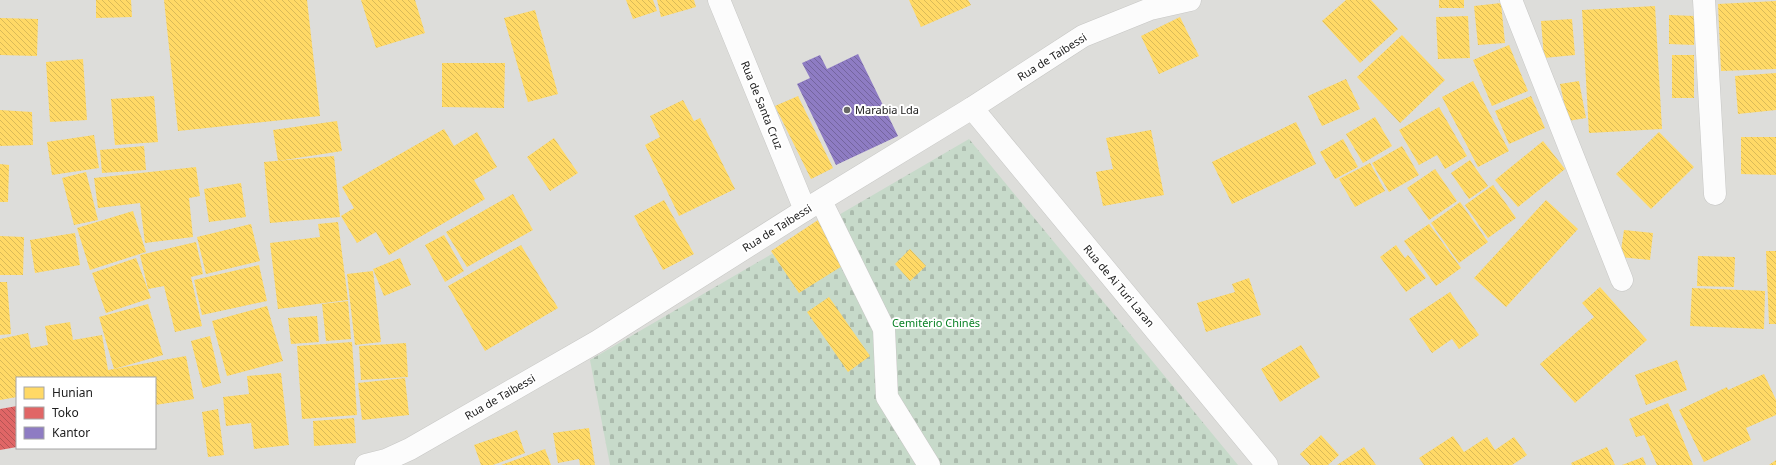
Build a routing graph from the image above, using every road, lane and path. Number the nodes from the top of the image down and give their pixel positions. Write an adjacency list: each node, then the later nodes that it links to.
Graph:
1 (719, 0): 7 (street, Rua de Santa Cruz)
2 (1190, 0): 5 (street, Rua de Taibessi)
3 (1511, 0): 8 (street)
4 (1704, 0): 6 (street)
5 (972, 108): 7 (street, Rua de Taibessi); 11 (street, Rua de Ai Turi Laran)
6 (1715, 194)
7 (813, 205): 9 (street, Rua de Taibessi); 10 (street, Rua de Santa Cruz)
8 (1622, 280)
9 (366, 465)
10 (929, 465)
11 (1267, 465)

